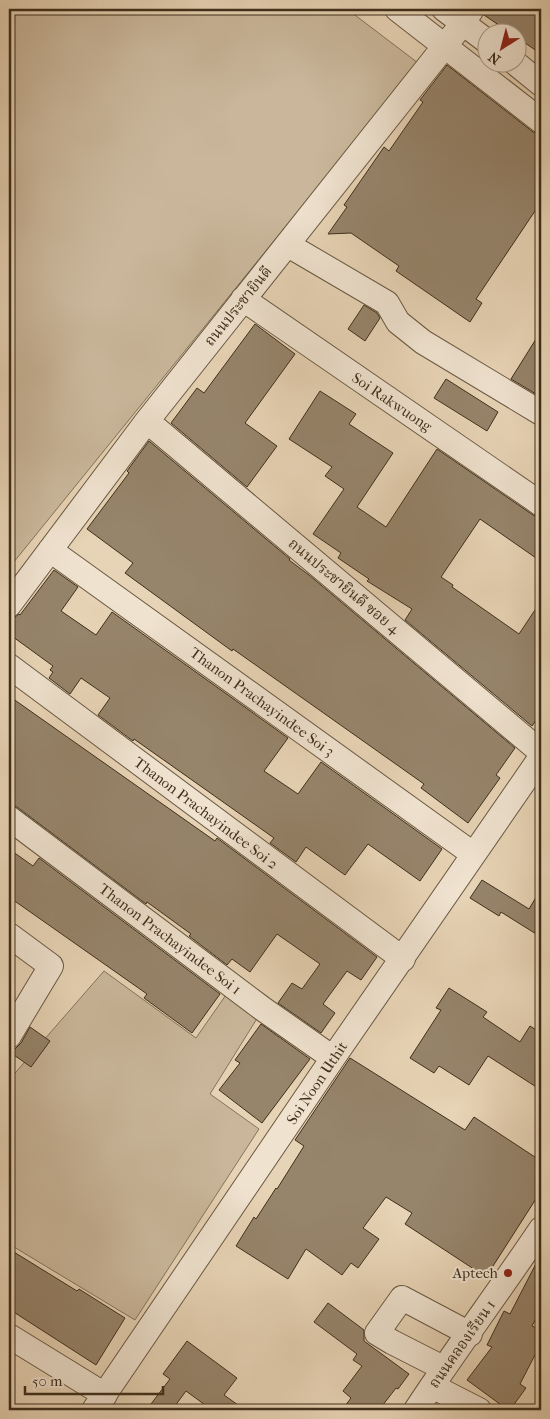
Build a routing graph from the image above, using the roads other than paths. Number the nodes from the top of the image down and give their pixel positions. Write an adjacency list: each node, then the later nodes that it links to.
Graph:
1 (397, 9): 5 (street)
2 (444, 9): 3 (street)
3 (467, 16): 4 (street); 5 (street, ถนนประชายินดี)
4 (478, 30)
5 (445, 46): 8 (street); 9 (street, ถนนประชายินดี)
6 (526, 72): 7 (street)
7 (541, 84)
8 (541, 121)
9 (288, 245): 10 (street, ถนนประชายินดี); 11 (street)
10 (243, 300): 12 (street, ถนนประชายินดี); 13 (street, Soi Rakwuong)
11 (541, 413)
12 (147, 421): 14 (street, ถนนประชายินดี); 17 (street, ถนนประชายินดี ซอย 4)
13 (541, 504)
14 (50, 550): 15 (street, ถนนประชายินดี); 20 (street, Thanon Prachayindee Soi 3)
15 (9, 605)
16 (9, 666): 22 (street, Thanon Prachayindee Soi 2)
17 (541, 752)
18 (541, 757): 20 (street, Soi Noon Uthit)
19 (9, 818): 24 (street, Thanon Prachayindee Soi 1)
20 (473, 854): 22 (street, Soi Noon Uthit)
21 (9, 935): 23 (street)
22 (403, 959): 24 (street, Soi Noon Uthit)
23 (9, 1036)
24 (333, 1058): 30 (street, Soi Noon Uthit)
25 (541, 1229): 26 (street, ถนนคลองเรียน 1)
26 (533, 1257): 27 (street, ถนนคลองเรียน 1)
27 (470, 1334): 29 (street, ถนนคลองเรียน 1); 29 (street)
28 (9, 1336): 30 (street)
29 (438, 1377): 31 (street, ถนนคลองเรียน 1); 32 (street)
30 (100, 1403)
31 (416, 1410)
32 (479, 1410)

